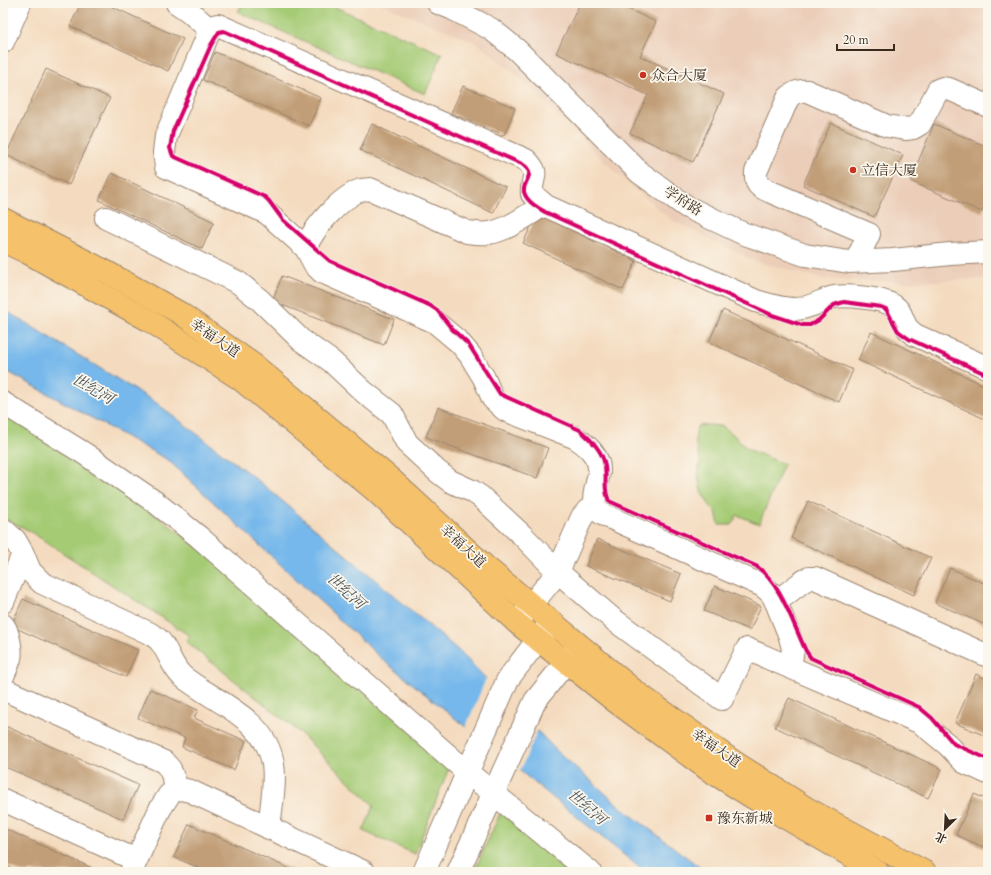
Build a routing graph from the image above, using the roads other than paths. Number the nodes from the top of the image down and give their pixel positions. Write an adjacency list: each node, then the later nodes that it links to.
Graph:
1 (20, 3): 5 (street)
2 (177, 3): 4 (street)
3 (438, 3): 13 (street, 学府路)
4 (210, 30): 11 (street); 14 (street)
5 (3, 42)
6 (988, 106): 13 (street)
7 (539, 208): 11 (street)
8 (106, 218): 19 (street)
9 (3, 219): 22 (main road, 幸福大道)
10 (3, 241): 24 (main road, 幸福大道)
11 (306, 248): 16 (street)
12 (988, 252): 13 (street, 学府路)
13 (856, 261)
14 (988, 368)
15 (3, 403): 33 (street)
16 (594, 506): 19 (street); 21 (street)
17 (3, 529): 18 (street)
18 (23, 554): 20 (street); 38 (street)
19 (558, 572): 22 (street); 30 (street)
20 (3, 602)
21 (776, 602): 28 (street); 30 (street)
22 (532, 606): 23 (main road, 幸福大道); 24 (street)
23 (552, 622): 26 (street); 27 (main road, 幸福大道)
24 (517, 623): 26 (main road, 幸福大道)
25 (3, 625): 31 (street)
26 (538, 640): 29 (main road, 幸福大道); 33 (street)
27 (580, 645): 29 (street); 45 (main road, 幸福大道)
28 (988, 656)
29 (566, 662): 36 (street); 44 (main road, 幸福大道)
30 (790, 667): 34 (street)
31 (3, 676)
32 (3, 689): 35 (street)
33 (467, 772): 36 (street); 41 (street)
34 (988, 773)
35 (177, 788): 38 (street); 39 (street)
36 (494, 793): 42 (street); 43 (street)
37 (3, 800): 39 (street)
38 (269, 828): 40 (street)
39 (134, 866)
40 (364, 872)
41 (424, 872)
42 (458, 872)
43 (590, 872)
44 (878, 872)
45 (925, 872)

